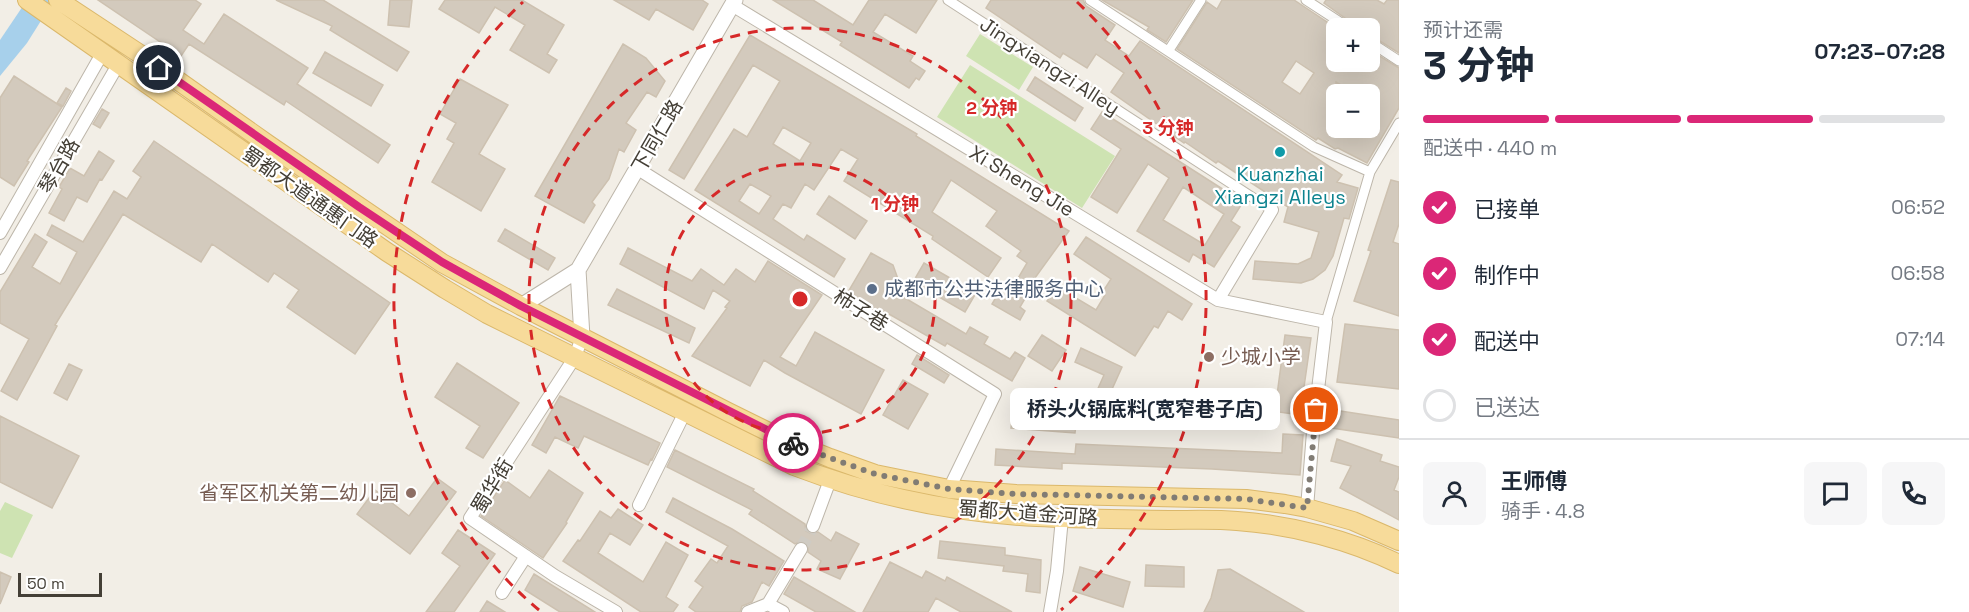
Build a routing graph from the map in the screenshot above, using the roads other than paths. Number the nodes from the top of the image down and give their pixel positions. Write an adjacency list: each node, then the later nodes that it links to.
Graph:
1 (27, 0): 7 (main road)
2 (948, 0): 17 (street, Jingxiangzi Alley)
3 (1090, 0): 10 (street)
4 (1201, 0): 10 (street)
5 (1306, 0): 8 (street)
6 (733, 2): 15 (street, 下同仁路); 21 (street, Xi Sheng Jie)
7 (61, 6): 11 (main road, 蜀都大道通惠门路); 22 (main road, 蜀都大道通惠门路)
8 (1334, 18)
9 (1380, 49): 12 (street)
10 (1169, 50): 16 (street)
11 (103, 52): 13 (main road, 蜀都大道通惠门路); 18 (street, 琴台路)
12 (1399, 61)
13 (119, 63): 19 (street, 琴台路); 24 (main road, 蜀都大道通惠门路)
14 (1399, 123): 16 (street)
15 (638, 169): 20 (street, 下同仁路); 29 (street, 柿子巷)
16 (1370, 172): 23 (street)
17 (1272, 210): 21 (street)
18 (0, 233)
19 (0, 268)
20 (578, 270): 22 (street, 下同仁路); 25 (street)
21 (1218, 300): 23 (street, Xi Sheng Jie)
22 (521, 306): 25 (main road, 蜀都大道金河路)
23 (1326, 322): 31 (street)
24 (510, 325): 25 (main road); 26 (main road, 蜀都大道通惠门路)
25 (582, 337): 26 (street, 蜀华街); 29 (main road, 蜀都大道金河路)
26 (575, 357): 27 (main road, 蜀都大道金河路); 36 (street, 蜀华街)
27 (685, 412): 28 (main road, 蜀都大道金河路); 30 (street)
28 (830, 480): 32 (main road, 蜀都大道金河路); 33 (street)
29 (949, 489): 31 (main road, 蜀都大道金河路)
30 (639, 505)
31 (1307, 508): 34 (main road, 蜀都大道金河路)
32 (1062, 518): 37 (main road, 蜀都大道金河路); 43 (street)
33 (813, 526)
34 (1399, 541)
35 (801, 549): 39 (street)
36 (526, 556): 38 (street); 40 (street, 蜀华街)
37 (1399, 564)
38 (502, 593)
39 (768, 604): 41 (street); 42 (street)
40 (616, 612)
41 (748, 612)
42 (783, 612)
43 (1050, 612)

